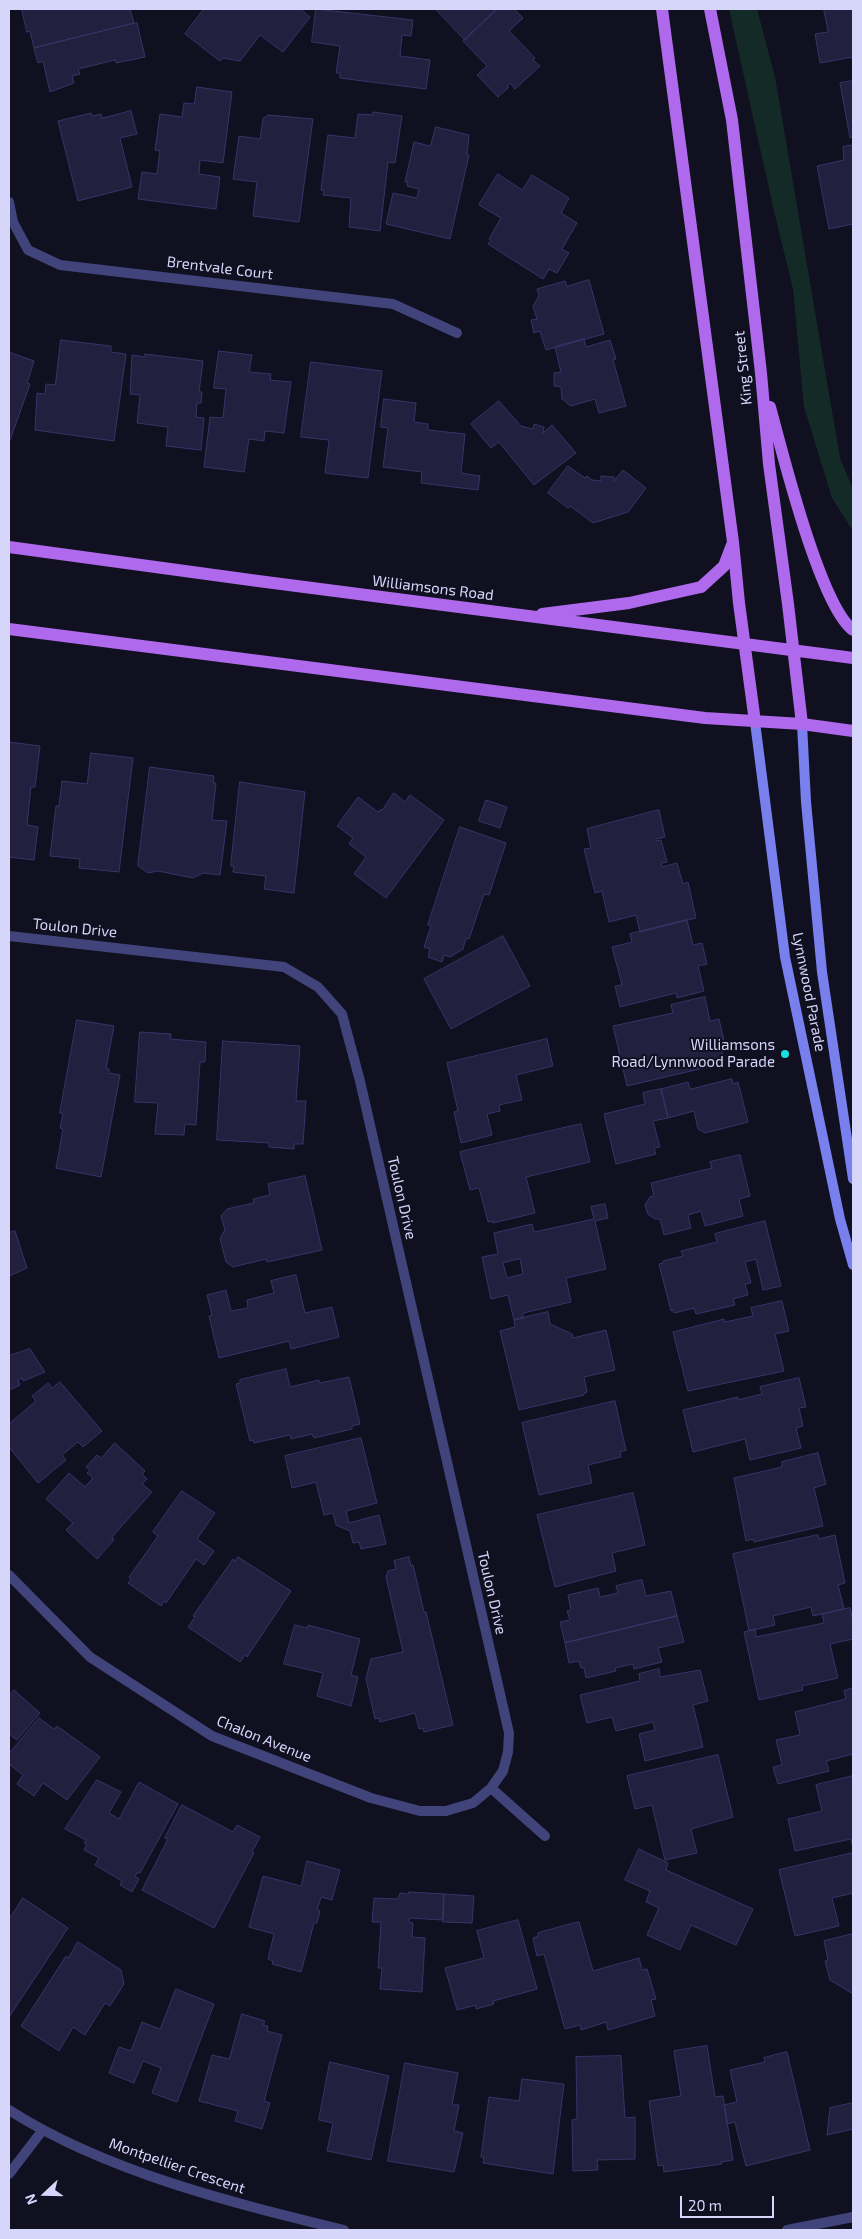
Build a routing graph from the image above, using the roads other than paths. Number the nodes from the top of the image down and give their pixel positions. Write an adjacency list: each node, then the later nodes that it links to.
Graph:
1 (662, 9): 6 (main road)
2 (710, 9): 5 (main road, King Street)
3 (9, 202): 4 (street, Brentvale Court)
4 (456, 333)
5 (761, 373): 10 (main road); 12 (main road, King Street)
6 (733, 542): 8 (main road); 11 (main road)
7 (9, 547): 8 (main road, Williamsons Road)
8 (525, 616): 11 (main road, Williamsons Road)
9 (9, 629): 14 (main road)
10 (853, 630)
11 (744, 643): 12 (main road, Williamsons Road); 14 (main road)
12 (794, 649): 13 (main road, Williamsons Road); 15 (main road, King Street)
13 (853, 658)
14 (755, 722): 15 (main road); 19 (main road, Lynnwood Parade)
15 (802, 724): 16 (main road); 18 (main road, Lynnwood Parade)
16 (853, 731)
17 (9, 936): 21 (street, Toulon Drive)
18 (853, 1180)
19 (853, 1264)
20 (9, 1575): 22 (street, Chalon Avenue)
21 (509, 1733): 22 (street, Chalon Avenue)
22 (491, 1788): 23 (street)
23 (545, 1836)
24 (9, 2110): 25 (street, Montpellier Crescent)
25 (42, 2131): 26 (street); 28 (street, Montpellier Crescent)
26 (9, 2174)
27 (853, 2217): 29 (street)
28 (344, 2230)
29 (787, 2230)

